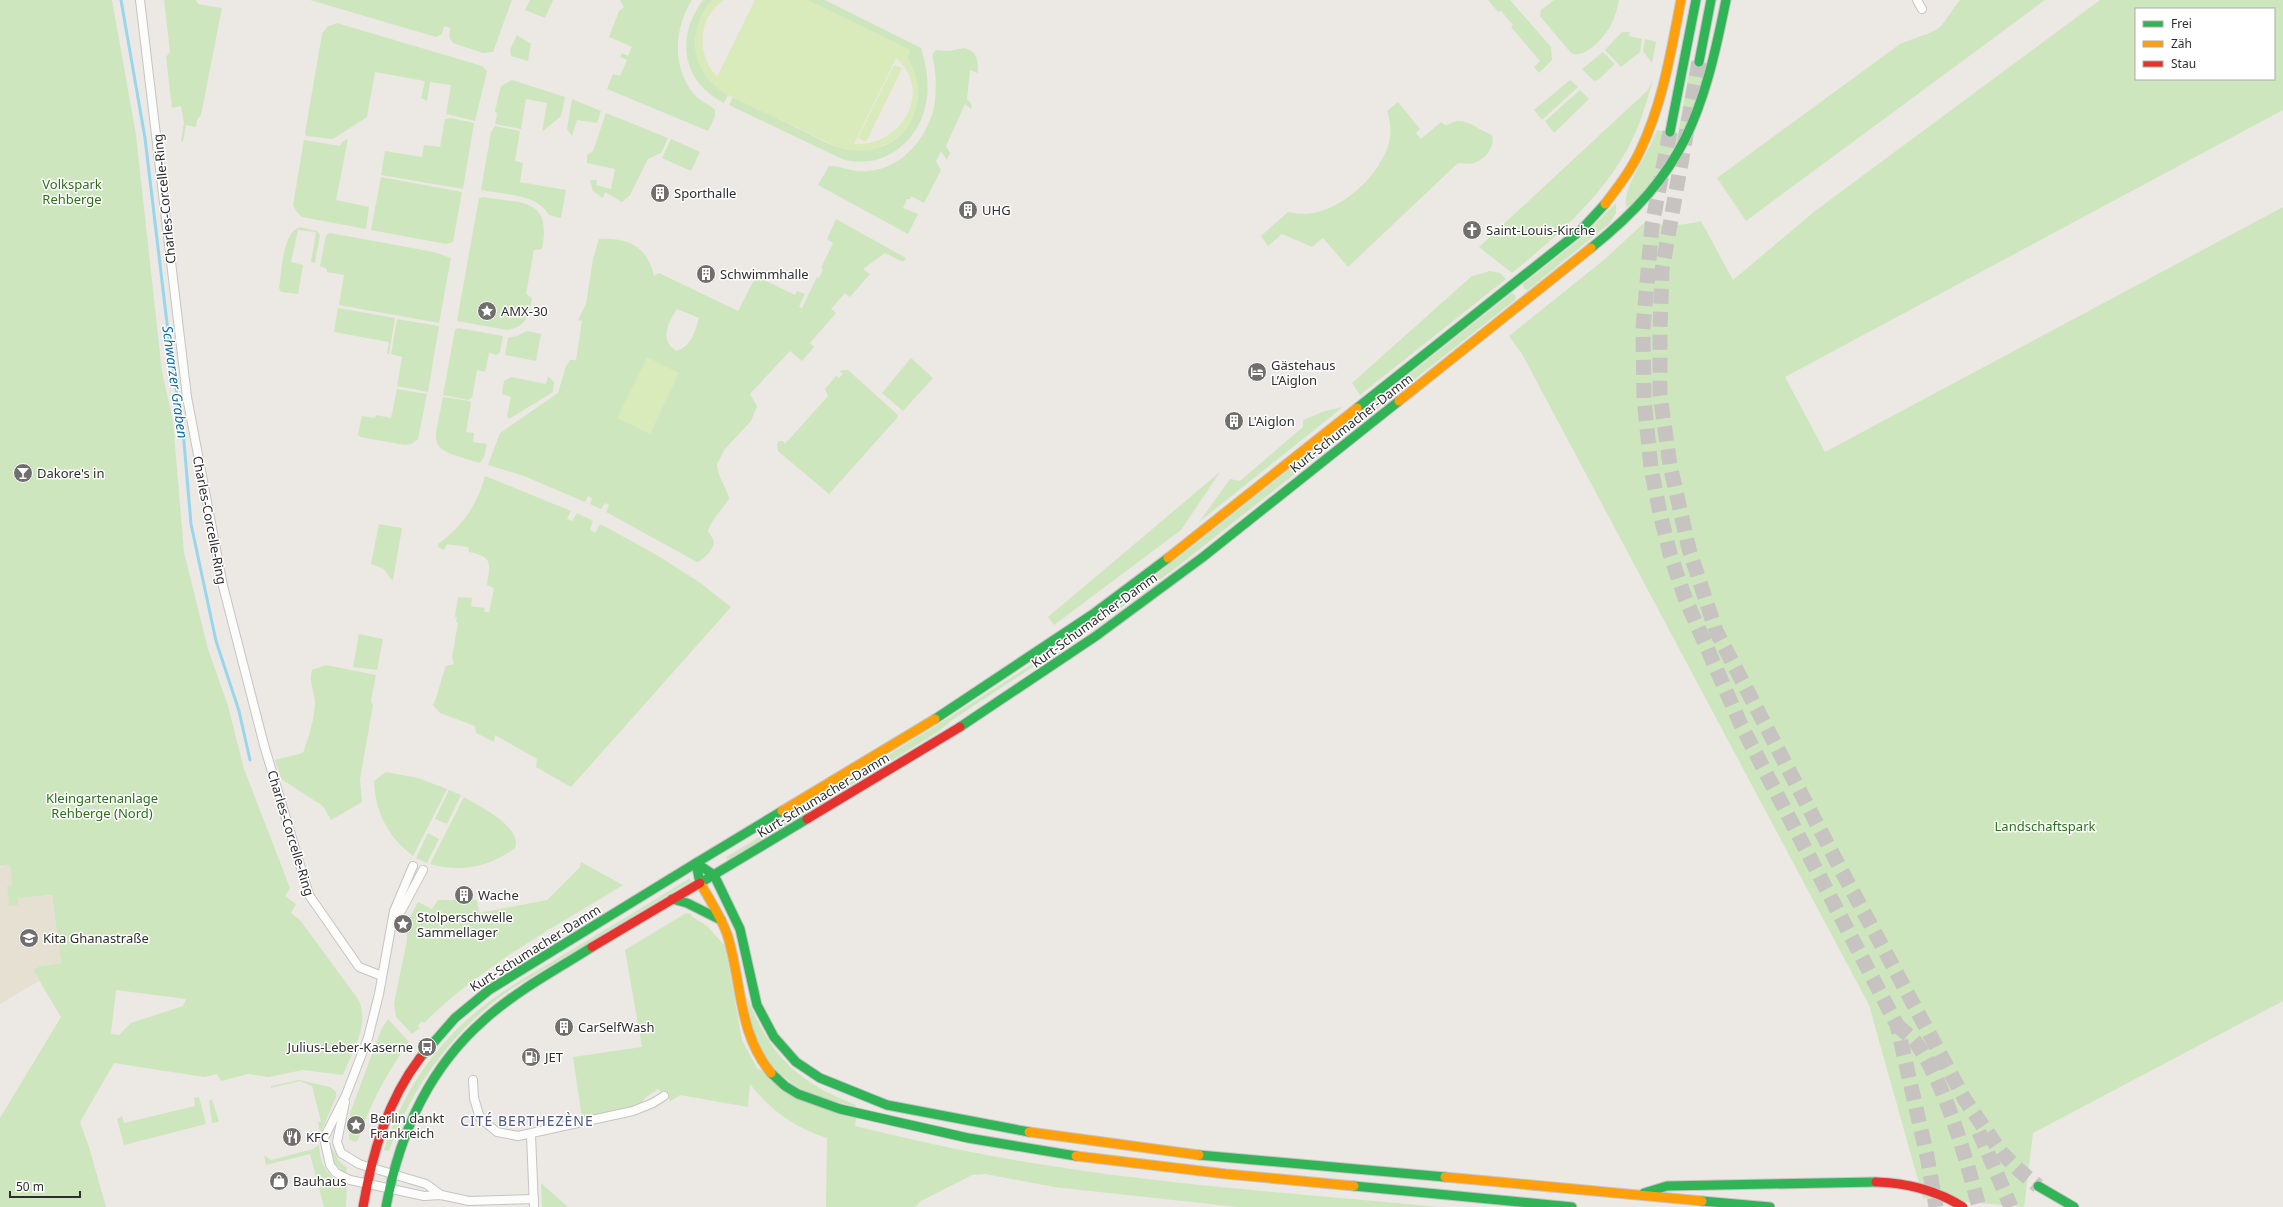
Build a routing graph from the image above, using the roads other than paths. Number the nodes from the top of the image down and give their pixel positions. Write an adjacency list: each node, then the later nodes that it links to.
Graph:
1 (140, 0): 20 (street, Charles-Corcelle-Ring)
2 (1681, 0): 10 (main road, Kurt-Schumacher-Damm)
3 (1696, 0): 9 (main road)
4 (1711, 0): 8 (main road)
5 (1726, 0): 11 (main road, Kurt-Schumacher-Damm)
6 (1917, 0): 7 (street)
7 (1922, 9)
8 (1699, 62)
9 (1670, 132)
10 (1055, 641): 11 (main road); 12 (main road, Kurt-Schumacher-Damm)
11 (1067, 657): 15 (main road, Kurt-Schumacher-Damm)
12 (696, 863): 15 (main road); 16 (main road); 25 (main road, Kurt-Schumacher-Damm)
13 (413, 866): 19 (street)
14 (423, 870): 19 (street)
15 (714, 875): 16 (main road, Kurt-Schumacher-Damm); 31 (main road)
16 (700, 883): 17 (main road, Kurt-Schumacher-Damm); 18 (main road)
17 (672, 899): 18 (main road); 26 (main road, Kurt-Schumacher-Damm)
18 (721, 920): 35 (main road)
19 (392, 927): 20 (street)
20 (382, 976): 22 (street)
21 (473, 1080): 24 (street)
22 (346, 1095): 25 (street); 27 (street)
23 (664, 1096): 24 (street)
24 (530, 1135): 32 (street)
25 (369, 1167): 26 (street); 27 (main road, Kurt-Schumacher-Damm)
26 (392, 1173): 29 (main road, Kurt-Schumacher-Damm); 30 (street)
27 (366, 1185): 29 (street); 33 (main road, Kurt-Schumacher-Damm)
28 (2038, 1186): 38 (main road)
29 (388, 1189): 30 (street); 34 (main road, Kurt-Schumacher-Damm)
30 (440, 1195): 32 (street)
31 (1637, 1195): 36 (main road); 37 (main road, bridge)
32 (534, 1203)
33 (364, 1207)
34 (386, 1207)
35 (1572, 1207)
36 (1770, 1207)
37 (1963, 1207)
38 (2074, 1207)

